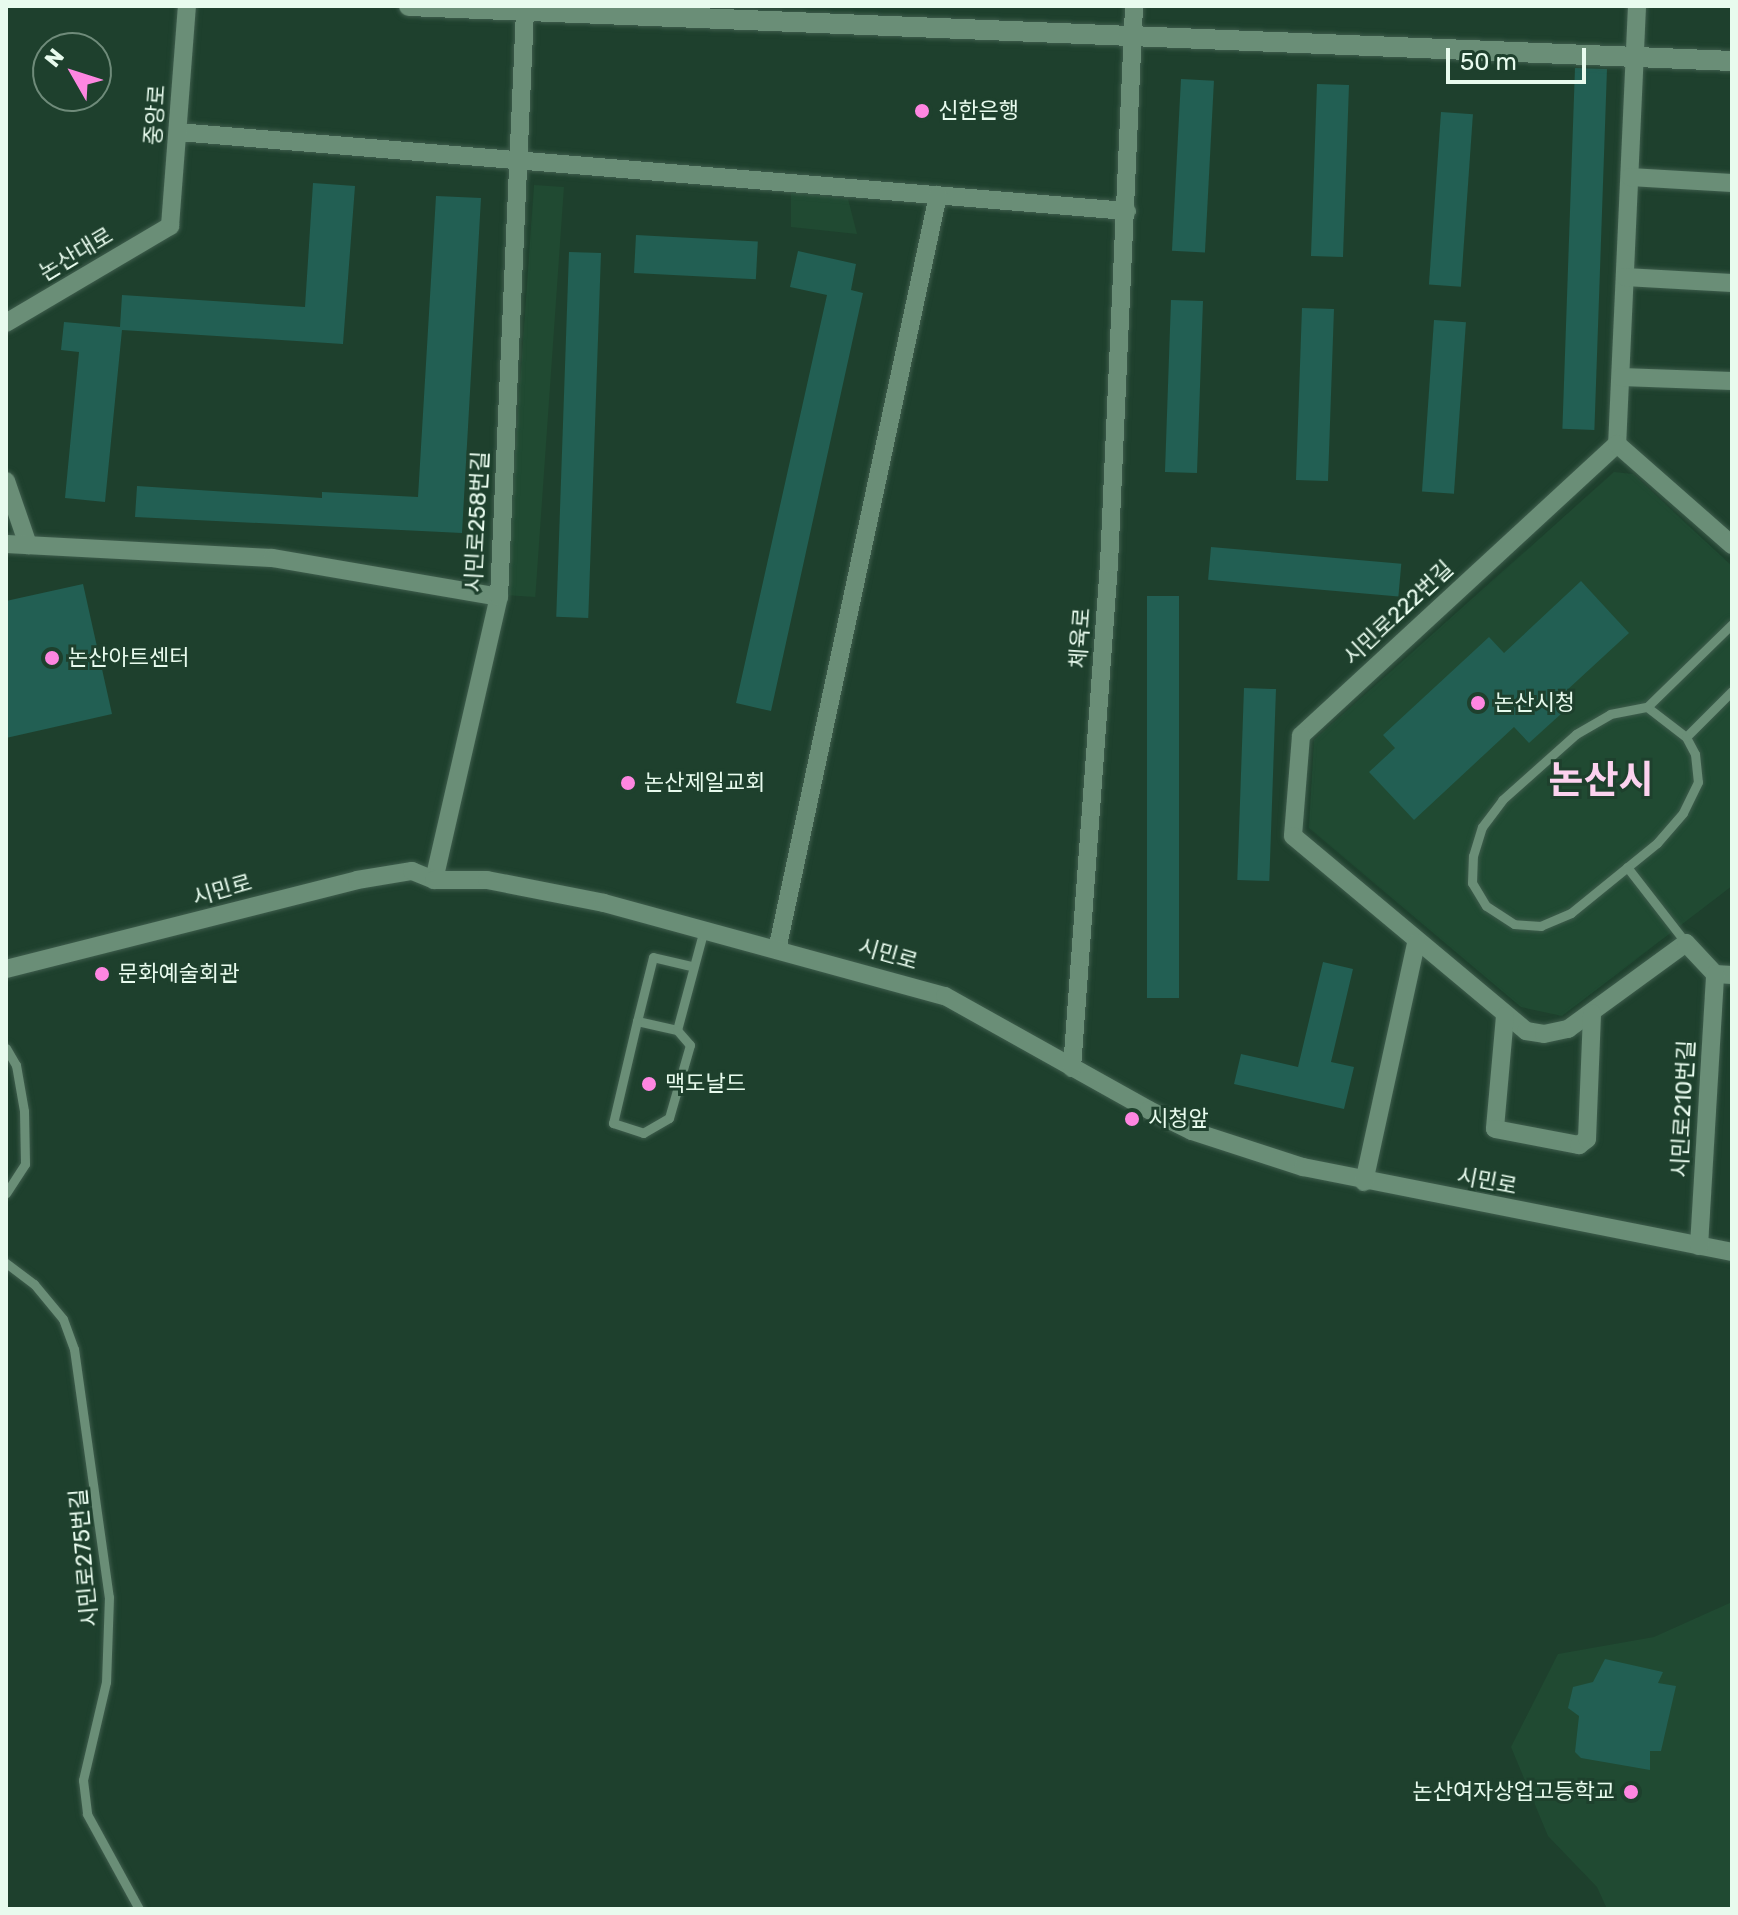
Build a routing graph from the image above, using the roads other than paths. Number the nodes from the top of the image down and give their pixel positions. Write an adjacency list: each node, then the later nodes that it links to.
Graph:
1 (187, 6): 11 (street, 중앙로)
2 (409, 6): 5 (street)
3 (1134, 6): 8 (street, 체육로)
4 (1637, 6): 9 (street)
5 (435, 7): 6 (street)
6 (525, 12): 7 (street); 12 (street, 시민로258번길)
7 (742, 14): 8 (street)
8 (1132, 32): 9 (street); 16 (street, 체육로)
9 (1635, 57): 10 (street); 13 (street)
10 (1732, 61)
11 (178, 132): 12 (street); 17 (street, 중앙로)
12 (518, 160): 15 (street); 28 (street, 시민로258번길)
13 (1630, 177): 14 (street); 18 (street)
14 (1732, 183)
15 (938, 195): 16 (street); 38 (street)
16 (1127, 211): 47 (street, 체육로)
17 (170, 226): 20 (street, 논산대로)
18 (1625, 277): 19 (street); 21 (street)
19 (1732, 283)
20 (6, 323)
21 (1621, 377): 22 (street); 23 (street)
22 (1732, 381)
23 (1617, 444): 27 (street); 36 (street, 시민로222번길)
24 (6, 481): 26 (street)
25 (6, 544): 26 (street)
26 (28, 545): 28 (street)
27 (1732, 545)
28 (499, 597): 34 (street, 시민로258번길)
29 (1732, 624): 31 (lane)
30 (1732, 691): 32 (lane)
31 (1647, 707): 32 (lane); 33 (lane)
32 (1686, 737): 33 (lane)
33 (1627, 867): 37 (lane)
34 (434, 880): 35 (street, 시민로); 40 (street, 시민로)
35 (703, 933): 38 (street, 시민로); 39 (lane)
36 (1416, 943): 43 (street); 48 (street)
37 (1686, 943): 41 (street, 시민로210번길); 42 (street)
38 (777, 950): 47 (street, 시민로)
39 (691, 966): 44 (lane); 45 (lane)
40 (6, 969)
41 (1724, 974): 50 (street, 시민로210번길)
42 (1592, 1013): 43 (street); 43 (street)
43 (1505, 1016)
44 (637, 1021): 45 (lane); 45 (lane)
45 (677, 1030)
46 (6, 1048): 49 (lane)
47 (1072, 1068): 48 (street, 시민로)
48 (1364, 1182): 50 (street, 시민로)
49 (6, 1193)
50 (1699, 1246): 51 (street, 시민로)
51 (1732, 1252)
52 (6, 1263): 53 (lane, 시민로275번길)
53 (139, 1909)

